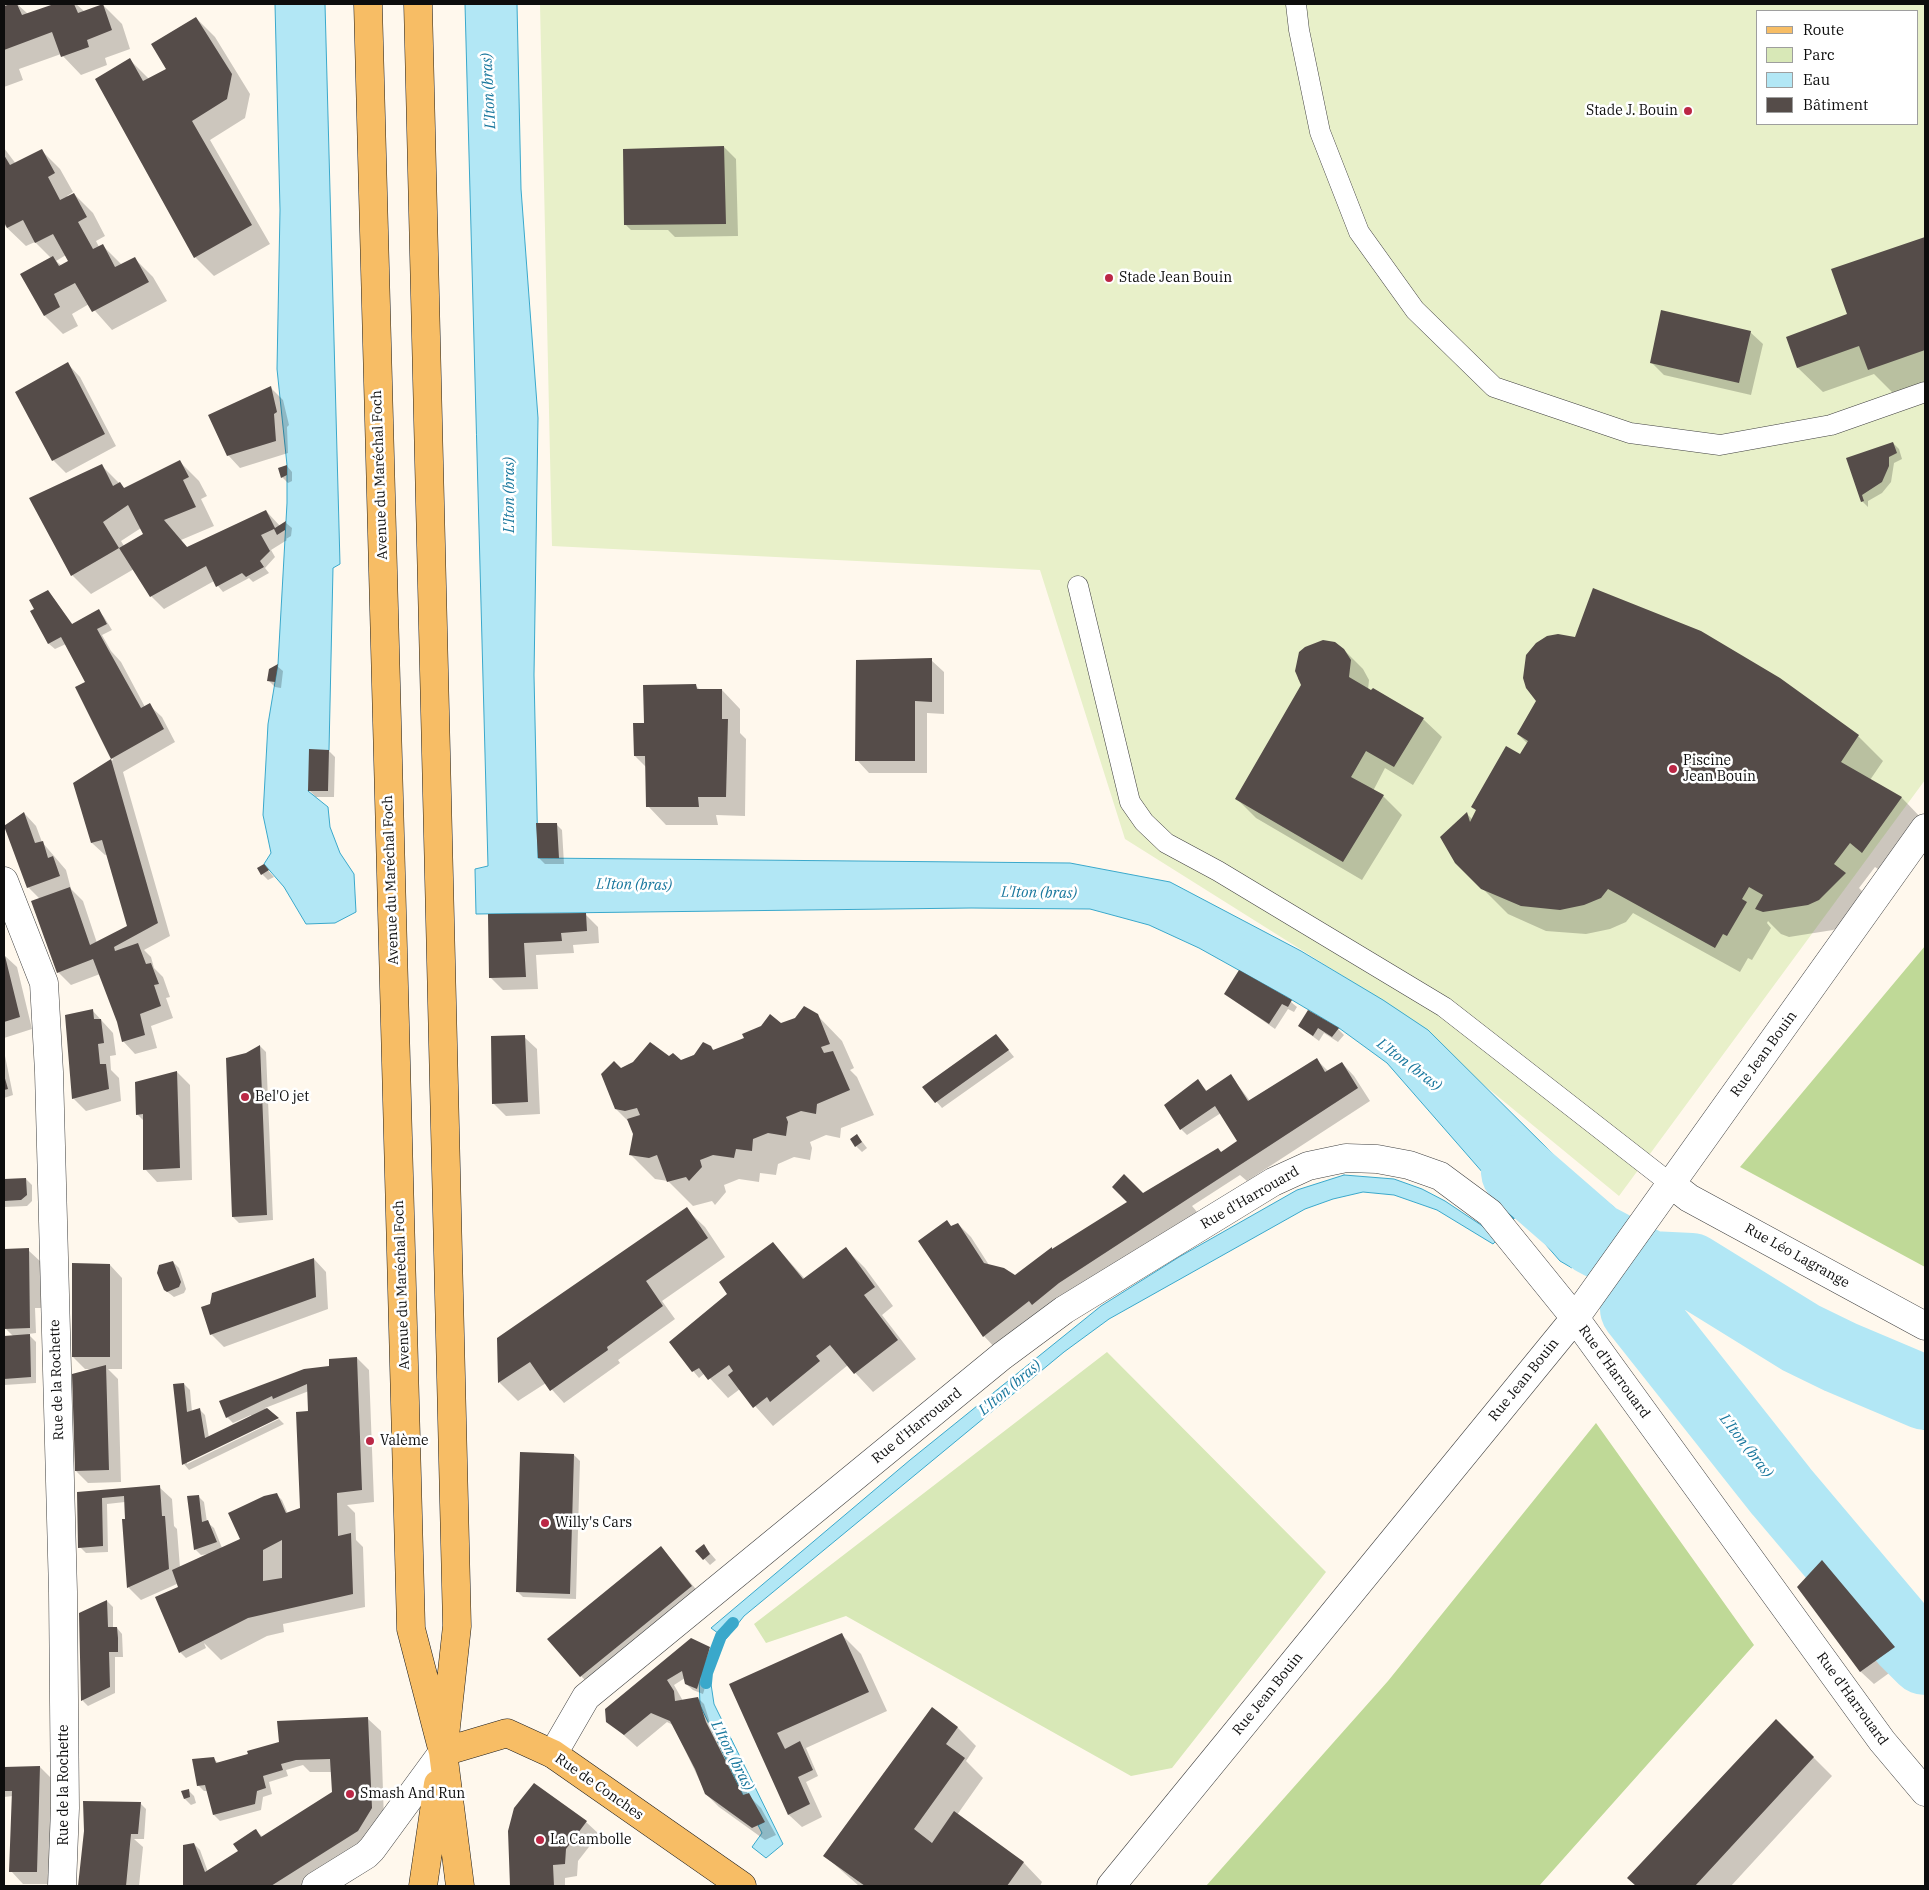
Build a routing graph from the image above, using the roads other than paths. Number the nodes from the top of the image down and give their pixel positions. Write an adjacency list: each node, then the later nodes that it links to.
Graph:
1 (368, 4): 11 (main road, Avenue du Maréchal Foch)
2 (418, 4): 11 (main road, Avenue du Maréchal Foch)
3 (1296, 4): 4 (lane)
4 (1925, 392)
5 (1078, 586): 8 (lane)
6 (1925, 828): 8 (street, Rue Jean Bouin)
7 (4, 881): 14 (street, Rue de la Rochette)
8 (1671, 1184): 9 (street, Rue Jean Bouin); 10 (street, Rue Léo Lagrange)
9 (1574, 1318): 12 (street, Rue d'Harrouard); 13 (street, Rue d'Harrouard); 19 (street, Rue Jean Bouin)
10 (1925, 1326)
11 (443, 1752): 12 (main road, Rue de Conches); 15 (street); 16 (main road, Avenue du Maréchal Foch); 17 (main road, Avenue du Maréchal Foch)
12 (553, 1754): 18 (main road, Rue de Conches)
13 (1925, 1792)
14 (62, 1886)
15 (316, 1886)
16 (423, 1886)
17 (460, 1886)
18 (742, 1886)
19 (1112, 1886)

